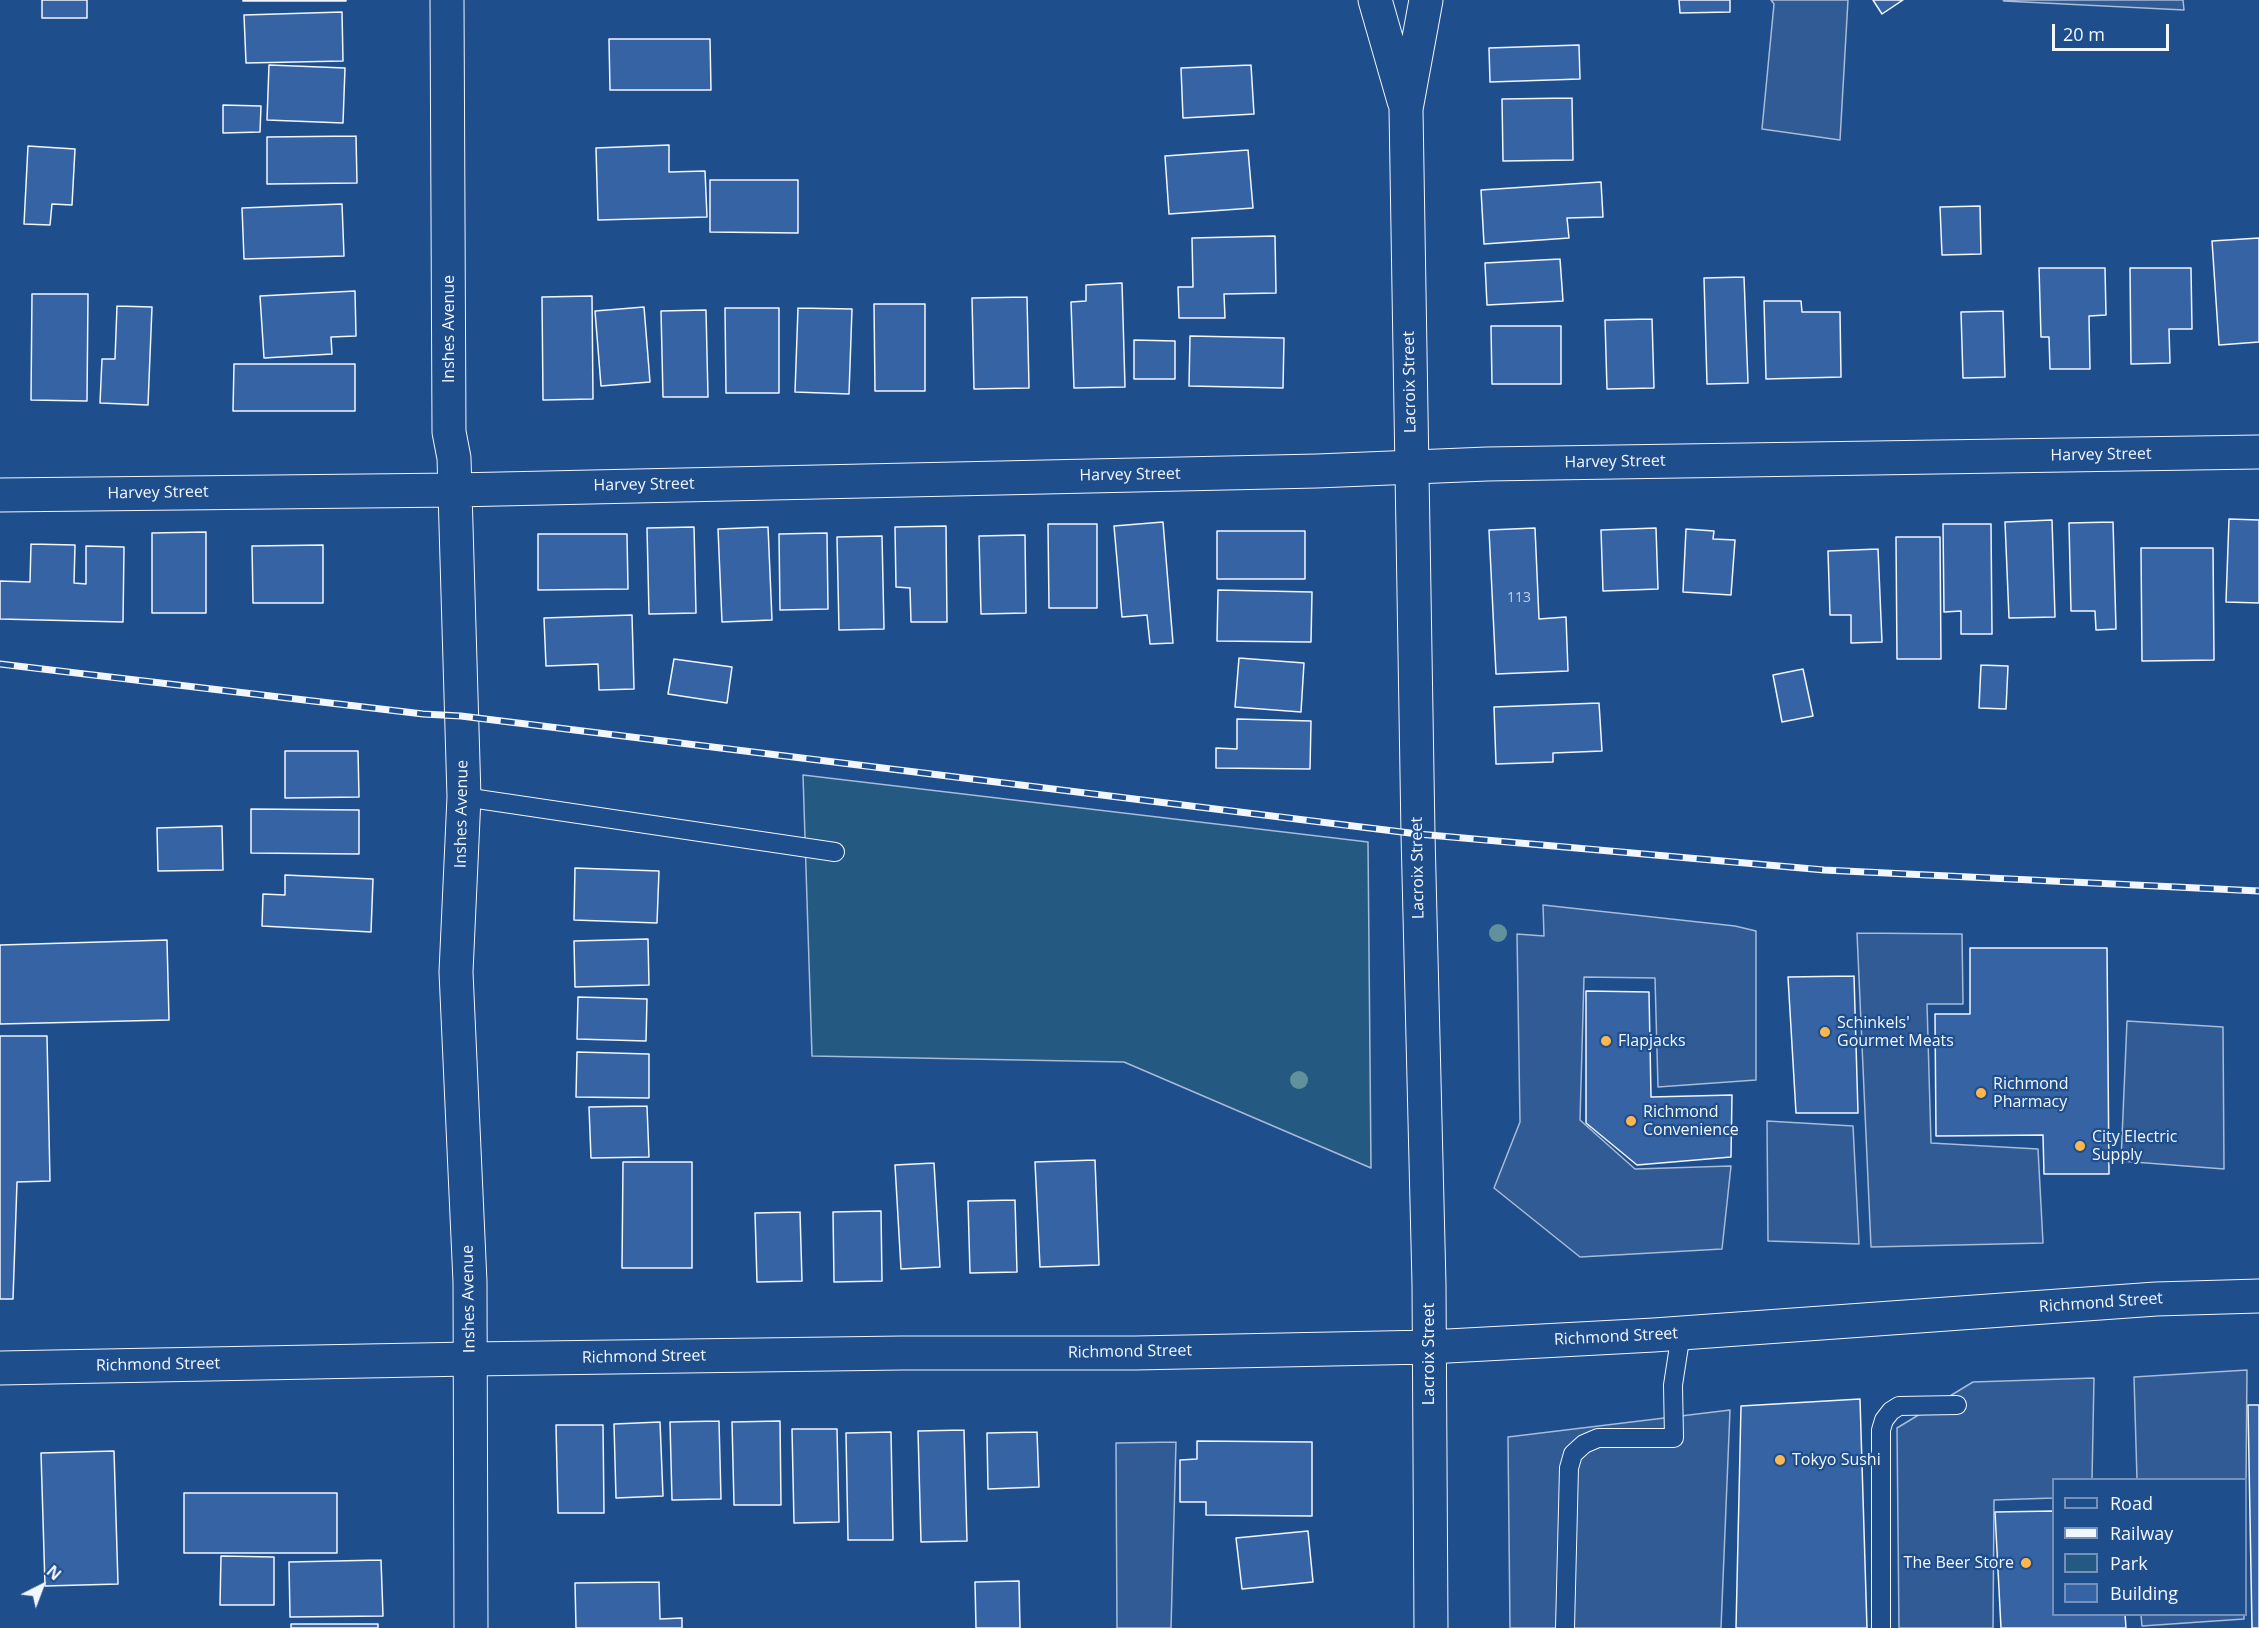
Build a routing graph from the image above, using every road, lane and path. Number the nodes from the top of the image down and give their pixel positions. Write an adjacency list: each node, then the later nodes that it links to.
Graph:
1 (447, 0): 7 (main road, Inshes Avenue)
2 (1375, 0): 4 (main road, Lacroix Street)
3 (1426, 0): 4 (main road, Lacroix Street)
4 (1406, 109): 6 (main road, Lacroix Street)
5 (2259, 452): 6 (main road, Harvey Street)
6 (1412, 467): 7 (main road, Harvey Street); 13 (main road, Lacroix Street)
7 (455, 490): 8 (main road, Harvey Street); 9 (main road, Inshes Avenue)
8 (0, 495)
9 (464, 797): 10 (lane); 14 (main road, Inshes Avenue)
10 (835, 852)
11 (2259, 1296): 12 (main road, Richmond Street)
12 (1681, 1333): 13 (main road, Richmond Street); 19 (lane)
13 (1429, 1347): 14 (main road, Richmond Street); 18 (main road, Lacroix Street)
14 (470, 1359): 15 (main road, Richmond Street); 17 (main road, Inshes Avenue)
15 (0, 1368)
16 (1957, 1405): 20 (lane)
17 (471, 1628)
18 (1431, 1628)
19 (1565, 1628)
20 (1881, 1628)

